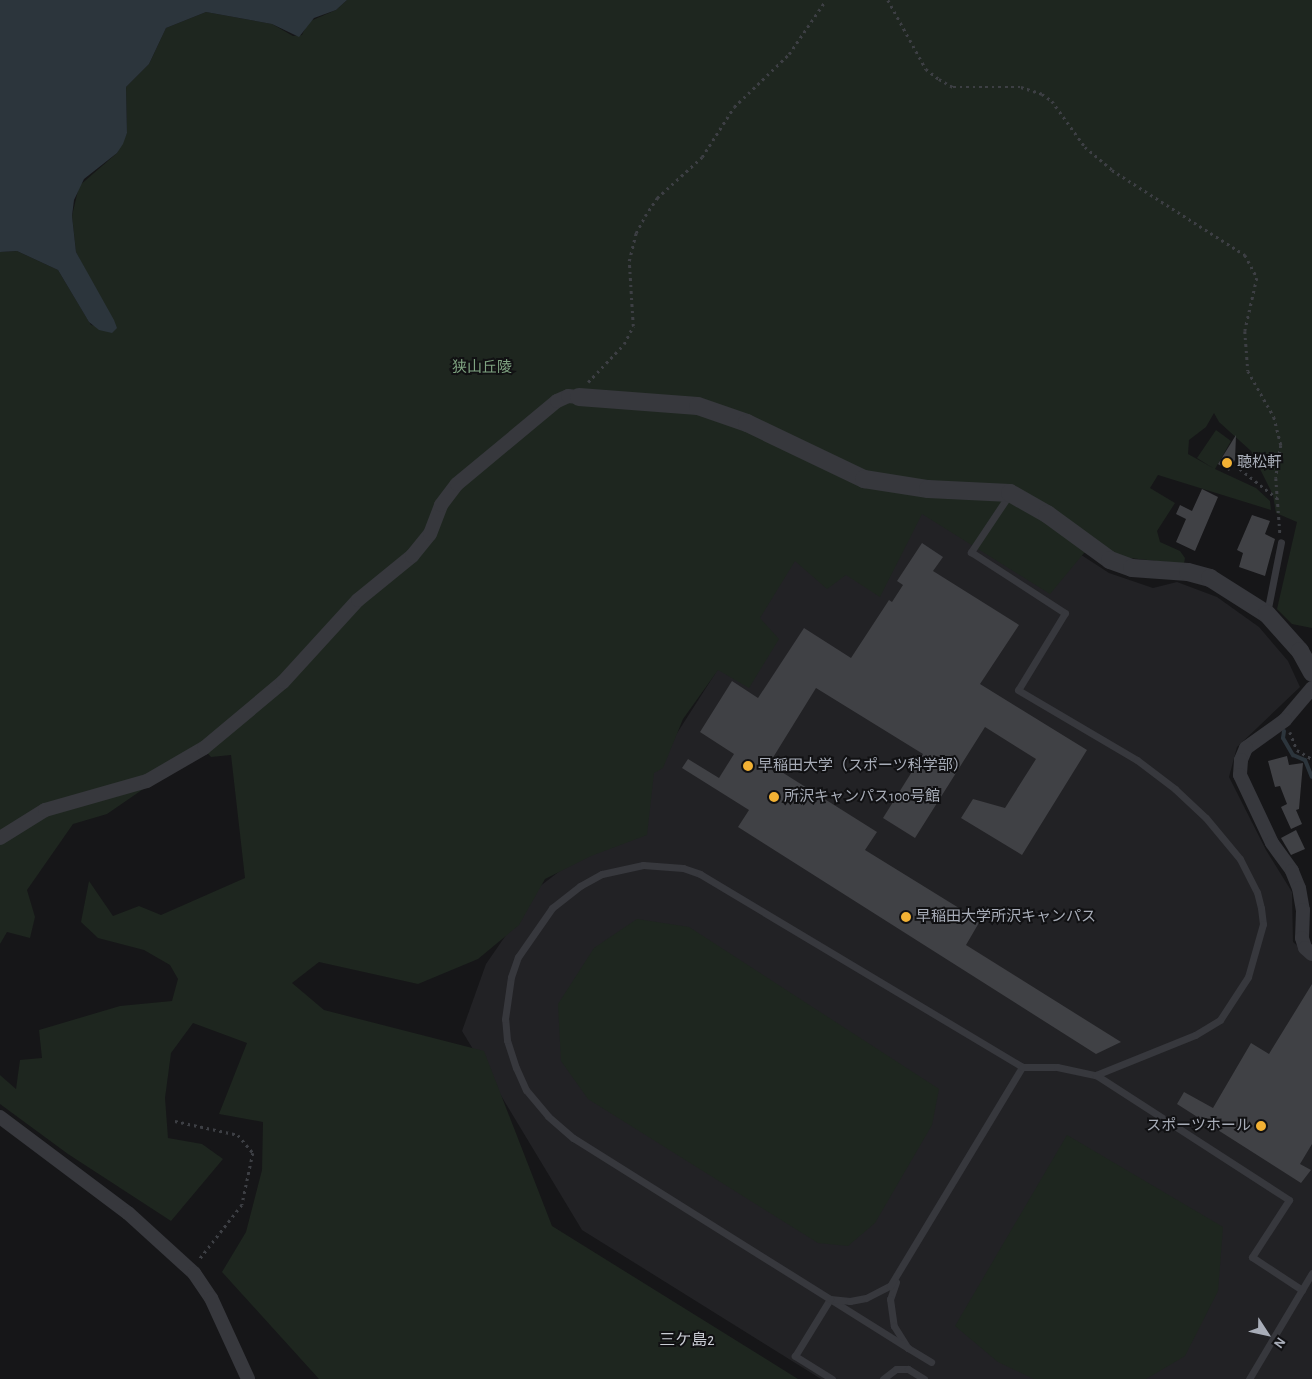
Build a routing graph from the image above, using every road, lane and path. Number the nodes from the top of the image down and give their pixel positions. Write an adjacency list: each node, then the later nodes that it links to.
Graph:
1 (826, 0): 3 (path)
2 (888, 0): 6 (path)
3 (579, 397): 5 (street); 13 (street)
4 (1240, 469): 6 (path)
5 (1010, 493): 8 (street); 16 (lane)
6 (1278, 499): 7 (path)
7 (1281, 542): 8 (lane)
8 (1267, 614): 9 (street)
9 (1312, 673)
10 (1312, 688): 11 (street)
11 (1285, 720): 12 (path); 14 (street)
12 (1312, 759)
13 (0, 838)
14 (1312, 954)
15 (1022, 1067): 16 (lane); 21 (lane); 23 (lane)
16 (1096, 1075): 22 (lane)
17 (0, 1116): 19 (street)
18 (175, 1121): 19 (path)
19 (190, 1268): 26 (street)
20 (1312, 1273): 22 (lane)
21 (898, 1276): 23 (lane); 24 (lane)
22 (1302, 1290): 30 (lane)
23 (830, 1299): 24 (lane); 27 (lane)
24 (908, 1348): 25 (lane)
25 (931, 1362)
26 (248, 1379)
27 (832, 1379)
28 (883, 1379): 29 (lane)
29 (924, 1379)
30 (1248, 1379)

